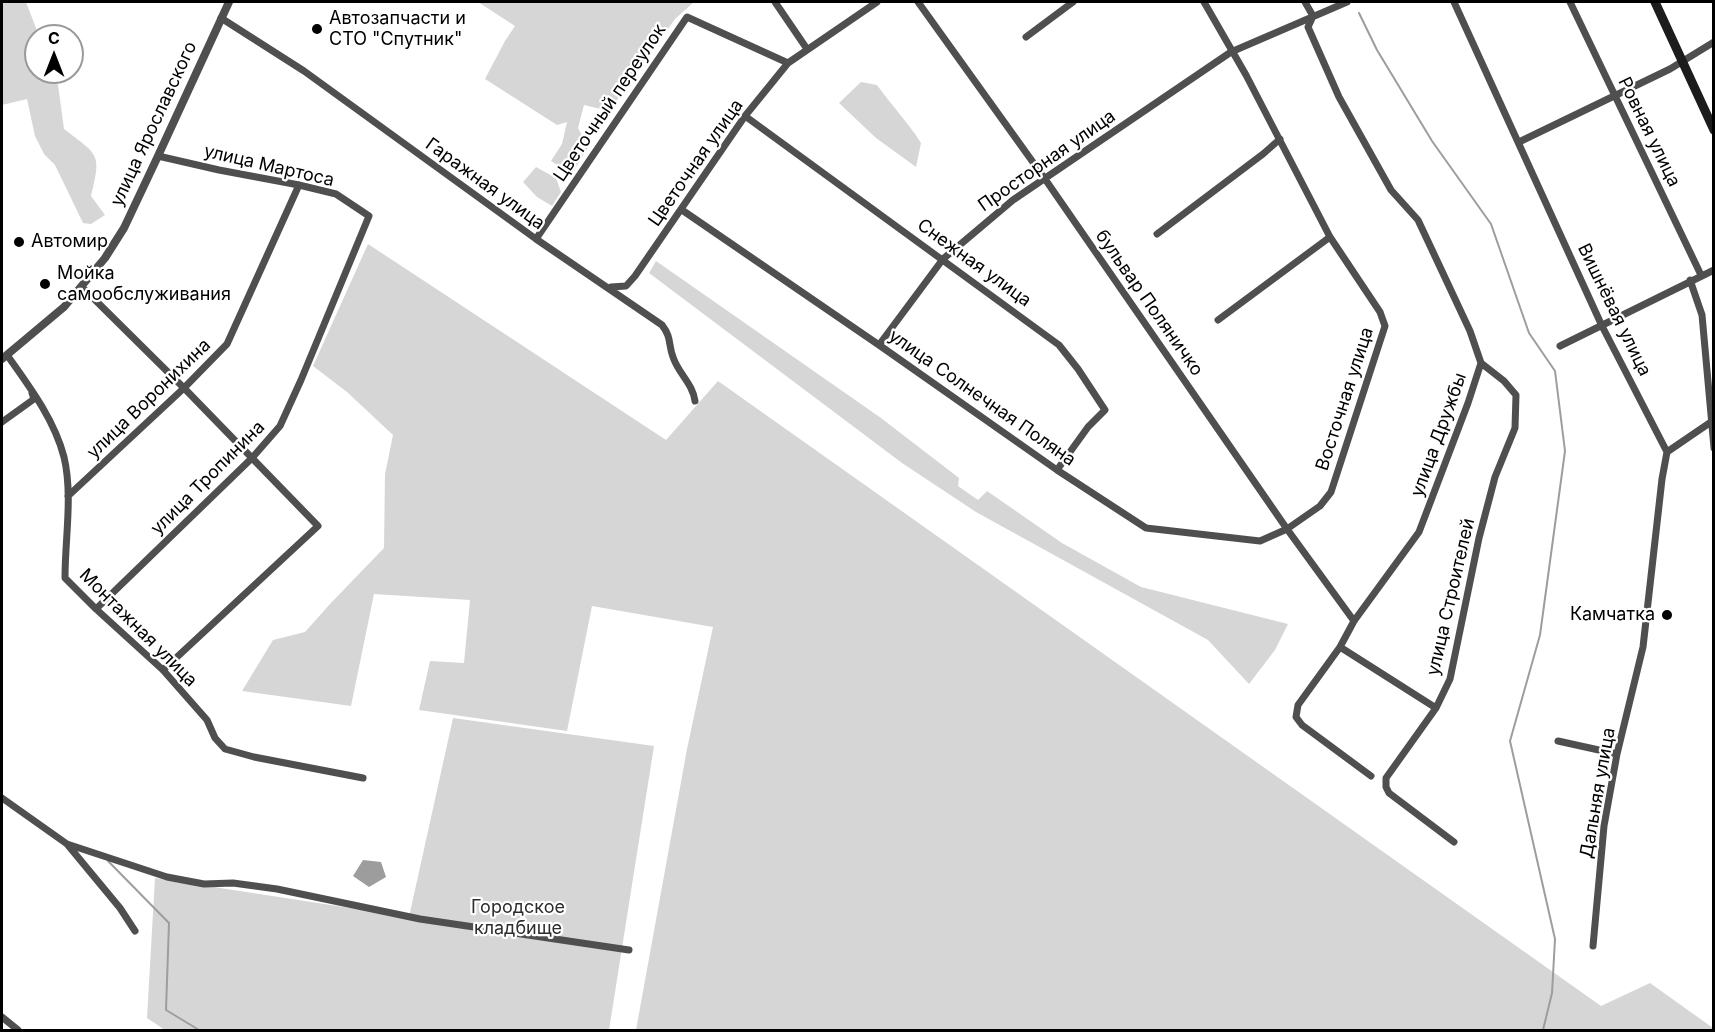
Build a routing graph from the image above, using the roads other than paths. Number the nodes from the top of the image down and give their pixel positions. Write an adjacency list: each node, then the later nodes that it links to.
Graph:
1 (229, 2): 13 (street, улица Ярославского)
2 (775, 2): 16 (street)
3 (877, 2): 16 (street, Цветочная улица)
4 (918, 2): 26 (street, бульвар Поляничко)
5 (1073, 2): 14 (street)
6 (1204, 2): 17 (street, Восточная улица)
7 (1305, 2): 12 (street, улица Дружбы)
8 (1347, 2): 12 (street, Просторная улица)
9 (1454, 2): 24 (street, Вишнёвая улица)
10 (1570, 2): 20 (street, Ровная улица)
11 (1655, 2): 18 (main road)
12 (1312, 16): 17 (street, Просторная улица); 44 (street, улица Дружбы)
13 (221, 18): 25 (street, улица Ярославского); 32 (street, Гаражная улица)
14 (1026, 37)
15 (1713, 42): 18 (street)
16 (807, 49): 19 (street, Цветочная улица)
17 (1231, 52): 23 (street, Восточная улица); 26 (street, Просторная улица)
18 (1683, 62): 20 (street); 22 (main road)
19 (788, 63): 21 (street, Цветочная улица); 32 (street, Цветочный переулок)
20 (1615, 96): 24 (street); 35 (street, Ровная улица)
21 (745, 116): 28 (street, Цветочная улица); 33 (street, Снежная улица)
22 (1713, 130)
23 (1280, 139): 30 (street); 31 (street, Восточная улица)
24 (1519, 142): 40 (street, Вишнёвая улица)
25 (158, 156): 27 (street, улица Мартоса); 37 (street, улица Ярославского)
26 (1045, 179): 33 (street, Просторная улица); 55 (street, бульвар Поляничко)
27 (298, 184): 29 (street, улица Мартоса); 46 (street, улица Воронихина)
28 (682, 210): 38 (street, Цветочная улица); 41 (street, улица Солнечная Поляна)
29 (369, 216): 52 (street, улица Тропинина)
30 (1157, 234)
31 (1330, 237): 39 (street); 55 (street, Восточная улица)
32 (536, 239): 38 (street, Гаражная улица)
33 (944, 259): 41 (street, Просторная улица); 53 (street, Снежная улица)
34 (1713, 270): 35 (street)
35 (1701, 276): 36 (street)
36 (1690, 280): 40 (street); 48 (street)
37 (82, 287): 43 (street, улица Ярославского); 46 (street)
38 (609, 287): 47 (street, Гаражная улица)
39 (1218, 320)
40 (1602, 326): 42 (street); 51 (street, Вишнёвая улица)
41 (879, 345): 53 (street, улица Солнечная Поляна)
42 (1560, 346)
43 (4, 357): 45 (street, Монтажная улица)
44 (1481, 363): 57 (street, улица Дружбы); 60 (street, улица Строителей)
45 (31, 388): 49 (street); 54 (street, Монтажная улица)
46 (184, 388): 52 (street); 54 (street, улица Воронихина)
47 (695, 401)
48 (1712, 421): 50 (street); 51 (street)
49 (2, 422)
50 (1713, 448)
51 (1667, 452): 62 (street, Дальняя улица)
52 (252, 458): 56 (street, улица Тропинина); 59 (street)
53 (1057, 470): 55 (street, улица Солнечная Поляна)
54 (68, 496): 56 (street, Монтажная улица)
55 (1287, 529): 57 (street, бульвар Поляничко)
56 (96, 609): 59 (street, Монтажная улица)
57 (1354, 621): 58 (street, улица Дружбы)
58 (1340, 647): 60 (street); 63 (street, улица Дружбы)
59 (164, 670): 64 (street, Монтажная улица)
60 (1436, 708): 66 (street, улица Строителей)
61 (1558, 741): 62 (street)
62 (1617, 754): 69 (street, Дальняя улица)
63 (1371, 776)
64 (363, 778)
65 (2, 798): 67 (street)
66 (1455, 842)
67 (67, 844): 68 (street); 70 (street)
68 (135, 931)
69 (1593, 946)
70 (629, 950)
71 (2, 1017): 72 (street)
72 (18, 1030)

